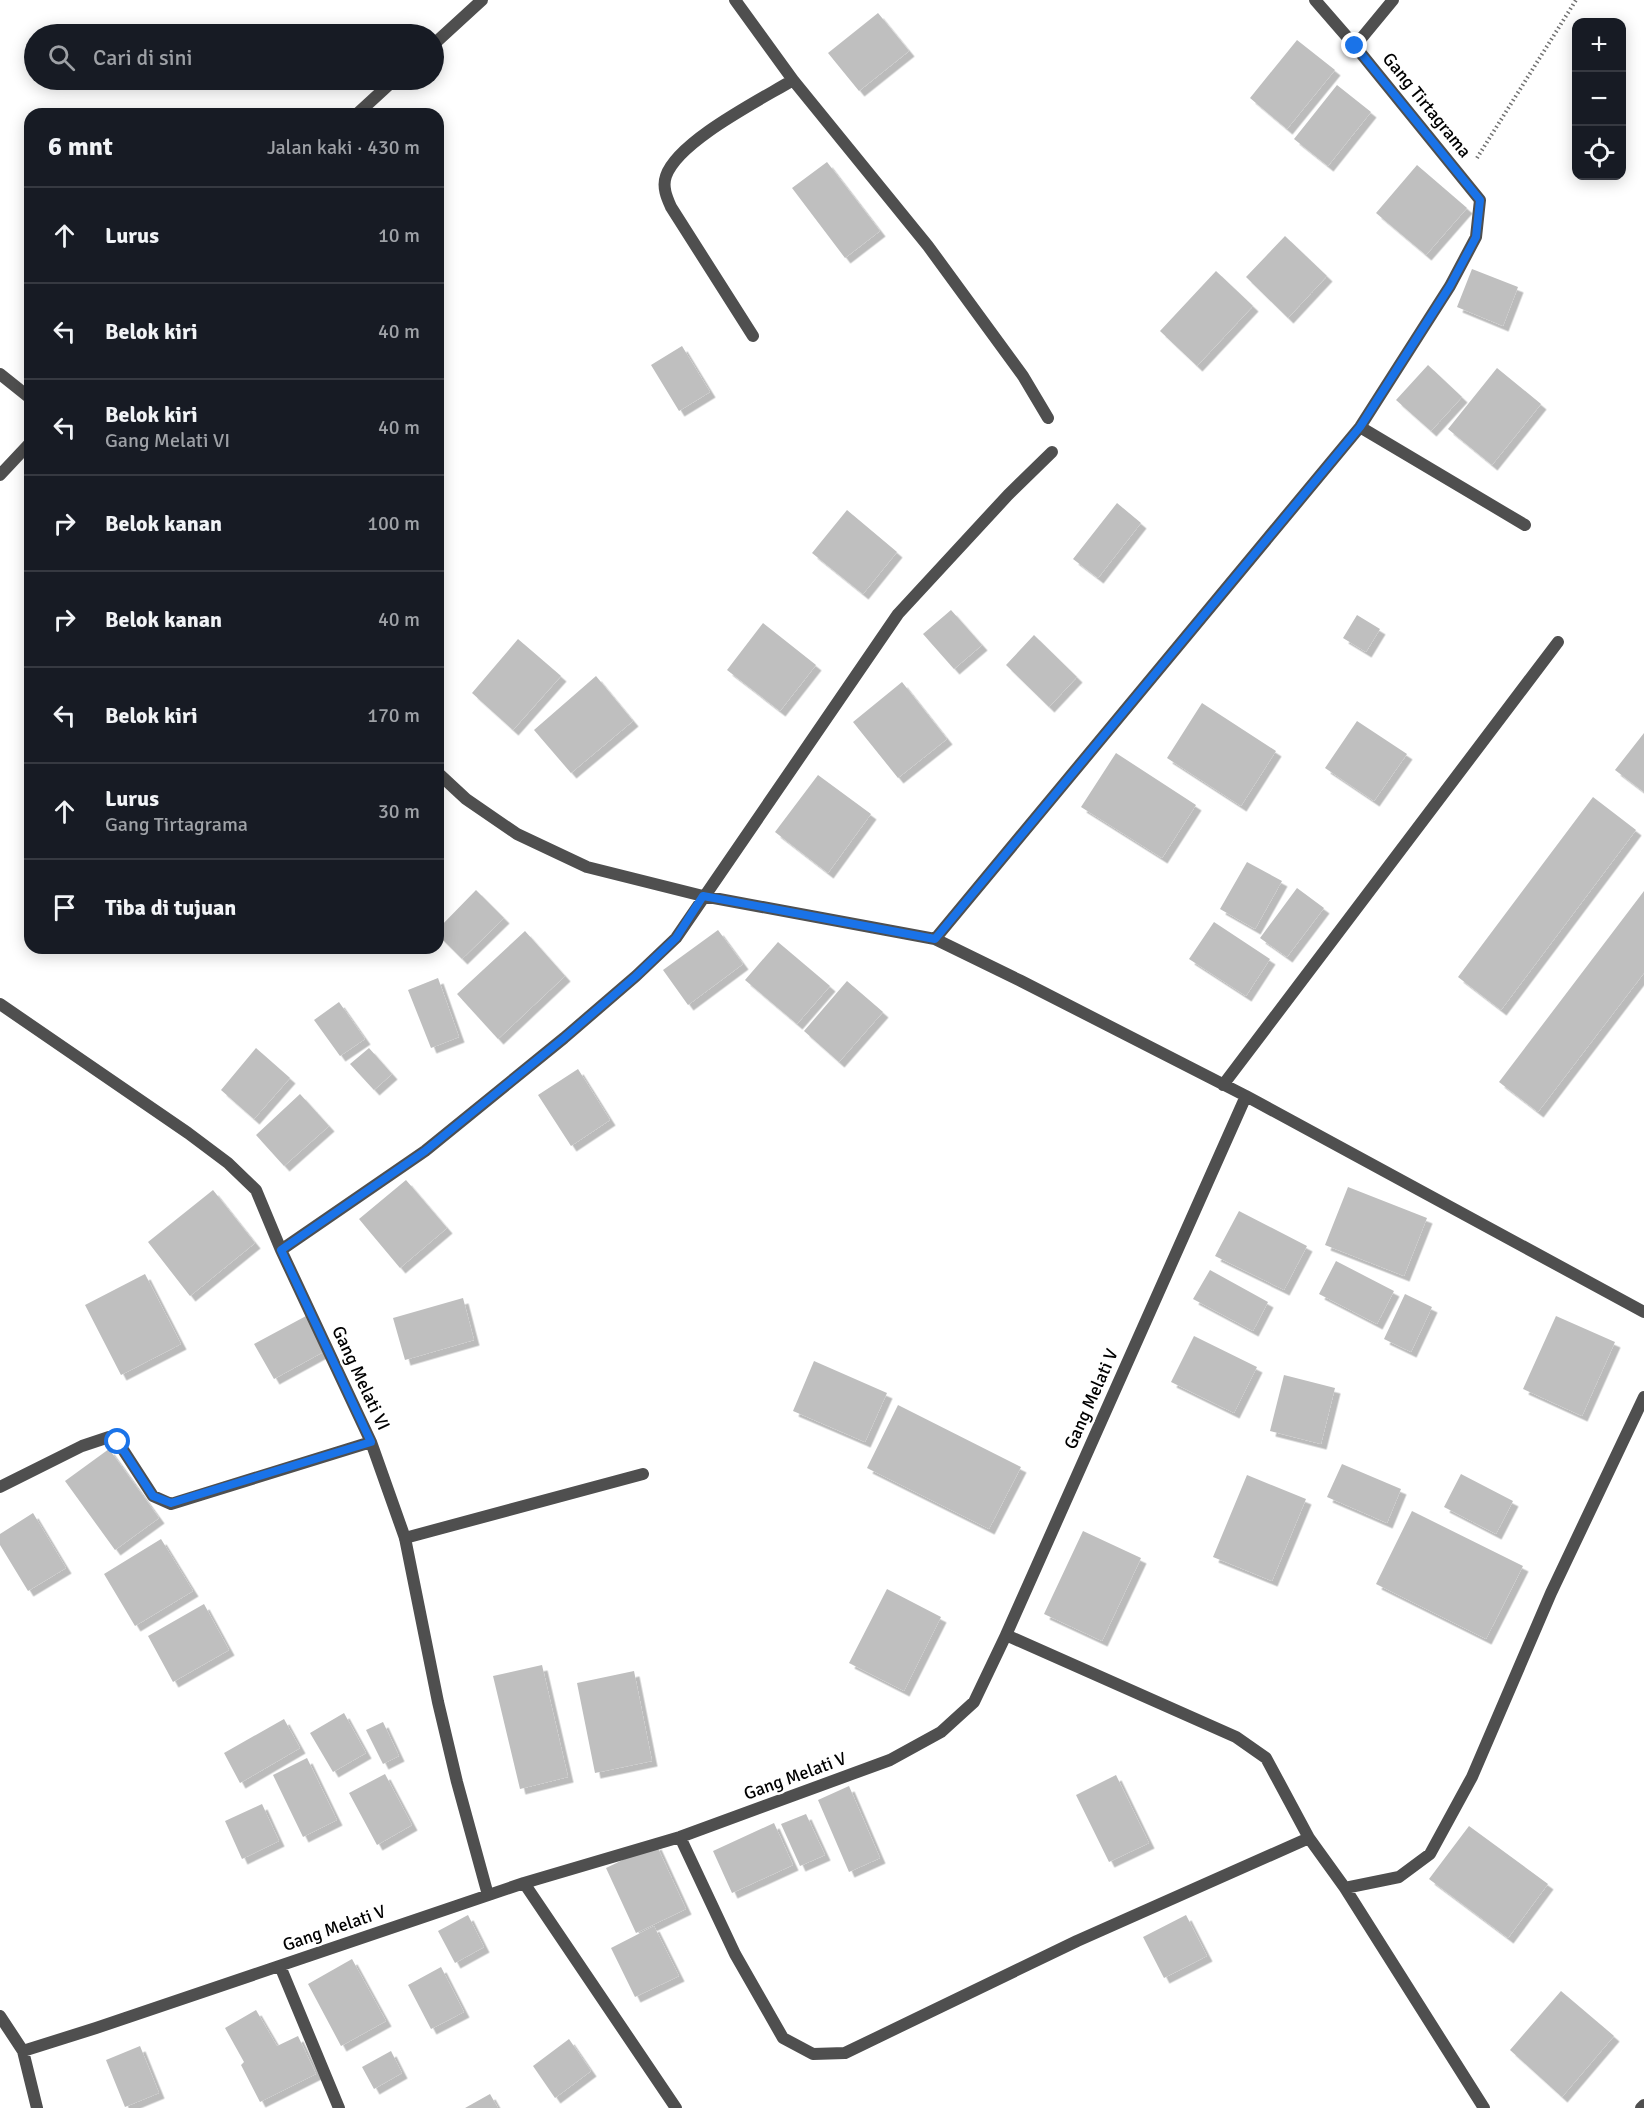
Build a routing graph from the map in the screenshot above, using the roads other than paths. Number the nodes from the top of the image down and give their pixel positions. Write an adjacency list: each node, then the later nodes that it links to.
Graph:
1 (482, 0): 5 (street)
2 (735, 0): 7 (street)
3 (1315, 0): 6 (street, Gang Tirtagrama)
4 (1393, 0): 6 (street)
5 (444, 35)
6 (1355, 46): 14 (street, Gang Tirtagrama)
7 (793, 80): 10 (street); 13 (street)
8 (383, 90): 9 (street)
9 (364, 108)
10 (753, 336)
11 (0, 374): 12 (street)
12 (24, 393)
13 (1048, 418)
14 (1360, 427): 18 (street); 22 (street, Gang Tirtagrama)
15 (24, 449): 17 (street)
16 (1052, 452): 21 (street)
17 (0, 475)
18 (1525, 525)
19 (1558, 642): 24 (street)
20 (444, 779): 21 (street)
21 (703, 896): 22 (street); 26 (street)
22 (935, 939): 24 (street)
23 (0, 1004): 26 (street, Gang Melati VI)
24 (1223, 1085): 25 (street)
25 (1246, 1096): 27 (street); 33 (street, Gang Melati V)
26 (281, 1250): 29 (street, Gang Melati VI)
27 (1644, 1312)
28 (1644, 1397): 37 (street)
29 (371, 1442): 31 (street); 32 (street, Gang Melati VI)
30 (643, 1474): 32 (street)
31 (0, 1487)
32 (405, 1538): 38 (street, Gang Melati VI)
33 (1006, 1635): 34 (street, Gang Melati V); 35 (street)
34 (680, 1837): 35 (street); 36 (street, Gang Melati V)
35 (1309, 1838): 37 (street)
36 (524, 1883): 38 (street, Gang Melati V); 44 (street)
37 (1345, 1888): 45 (street)
38 (489, 1895): 39 (street, Gang Melati V)
39 (280, 1966): 41 (street, Gang Melati V); 43 (street)
40 (0, 2016): 41 (street)
41 (23, 2051): 42 (street)
42 (37, 2108)
43 (339, 2108)
44 (676, 2108)
45 (1484, 2108)

